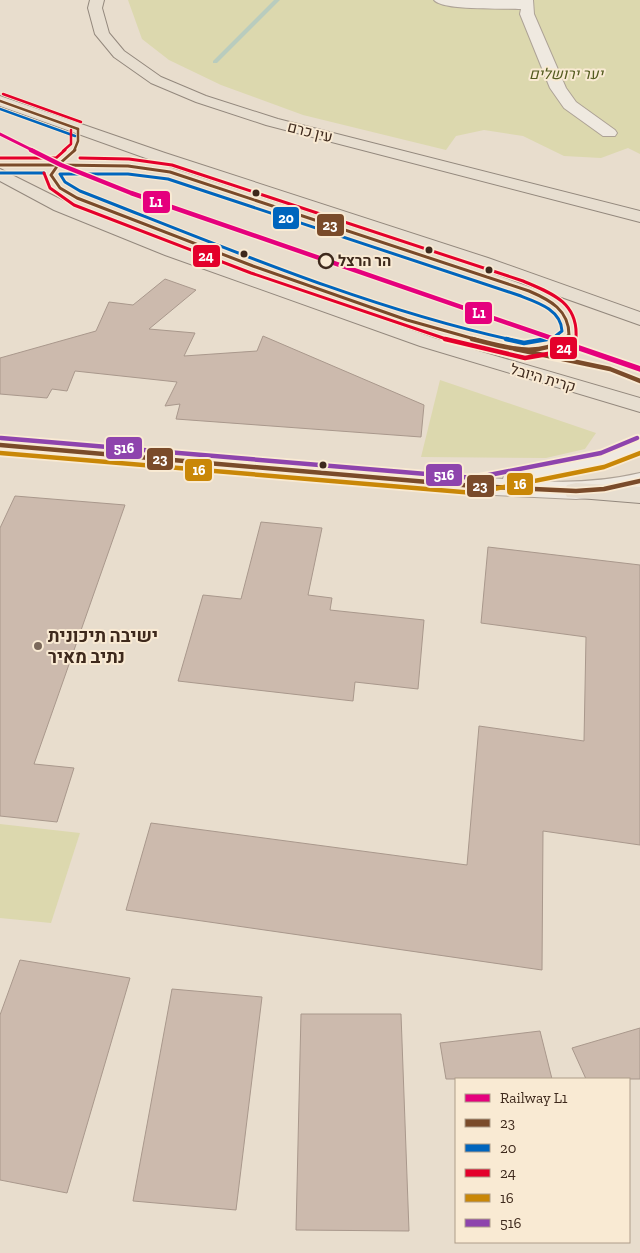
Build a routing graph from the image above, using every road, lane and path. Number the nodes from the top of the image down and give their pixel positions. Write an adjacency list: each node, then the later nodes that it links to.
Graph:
1 (96, 0): 7 (main road, עין כרם)
2 (441, 0): 3 (street)
3 (527, 3): 5 (street)
4 (0, 101): 10 (main road)
5 (609, 133)
6 (0, 174): 13 (main road, קרית היובל)
7 (572, 200): 8 (main road, עין כרם); 9 (main road, עין כרם)
8 (640, 217)
9 (640, 234)
10 (582, 297): 11 (main road); 12 (main road)
11 (639, 298)
12 (640, 319)
13 (640, 405)
14 (640, 444): 17 (street)
15 (0, 445): 17 (street)
16 (640, 481): 18 (street)
17 (474, 486): 18 (street)
18 (576, 491): 19 (main road)
19 (640, 495)

